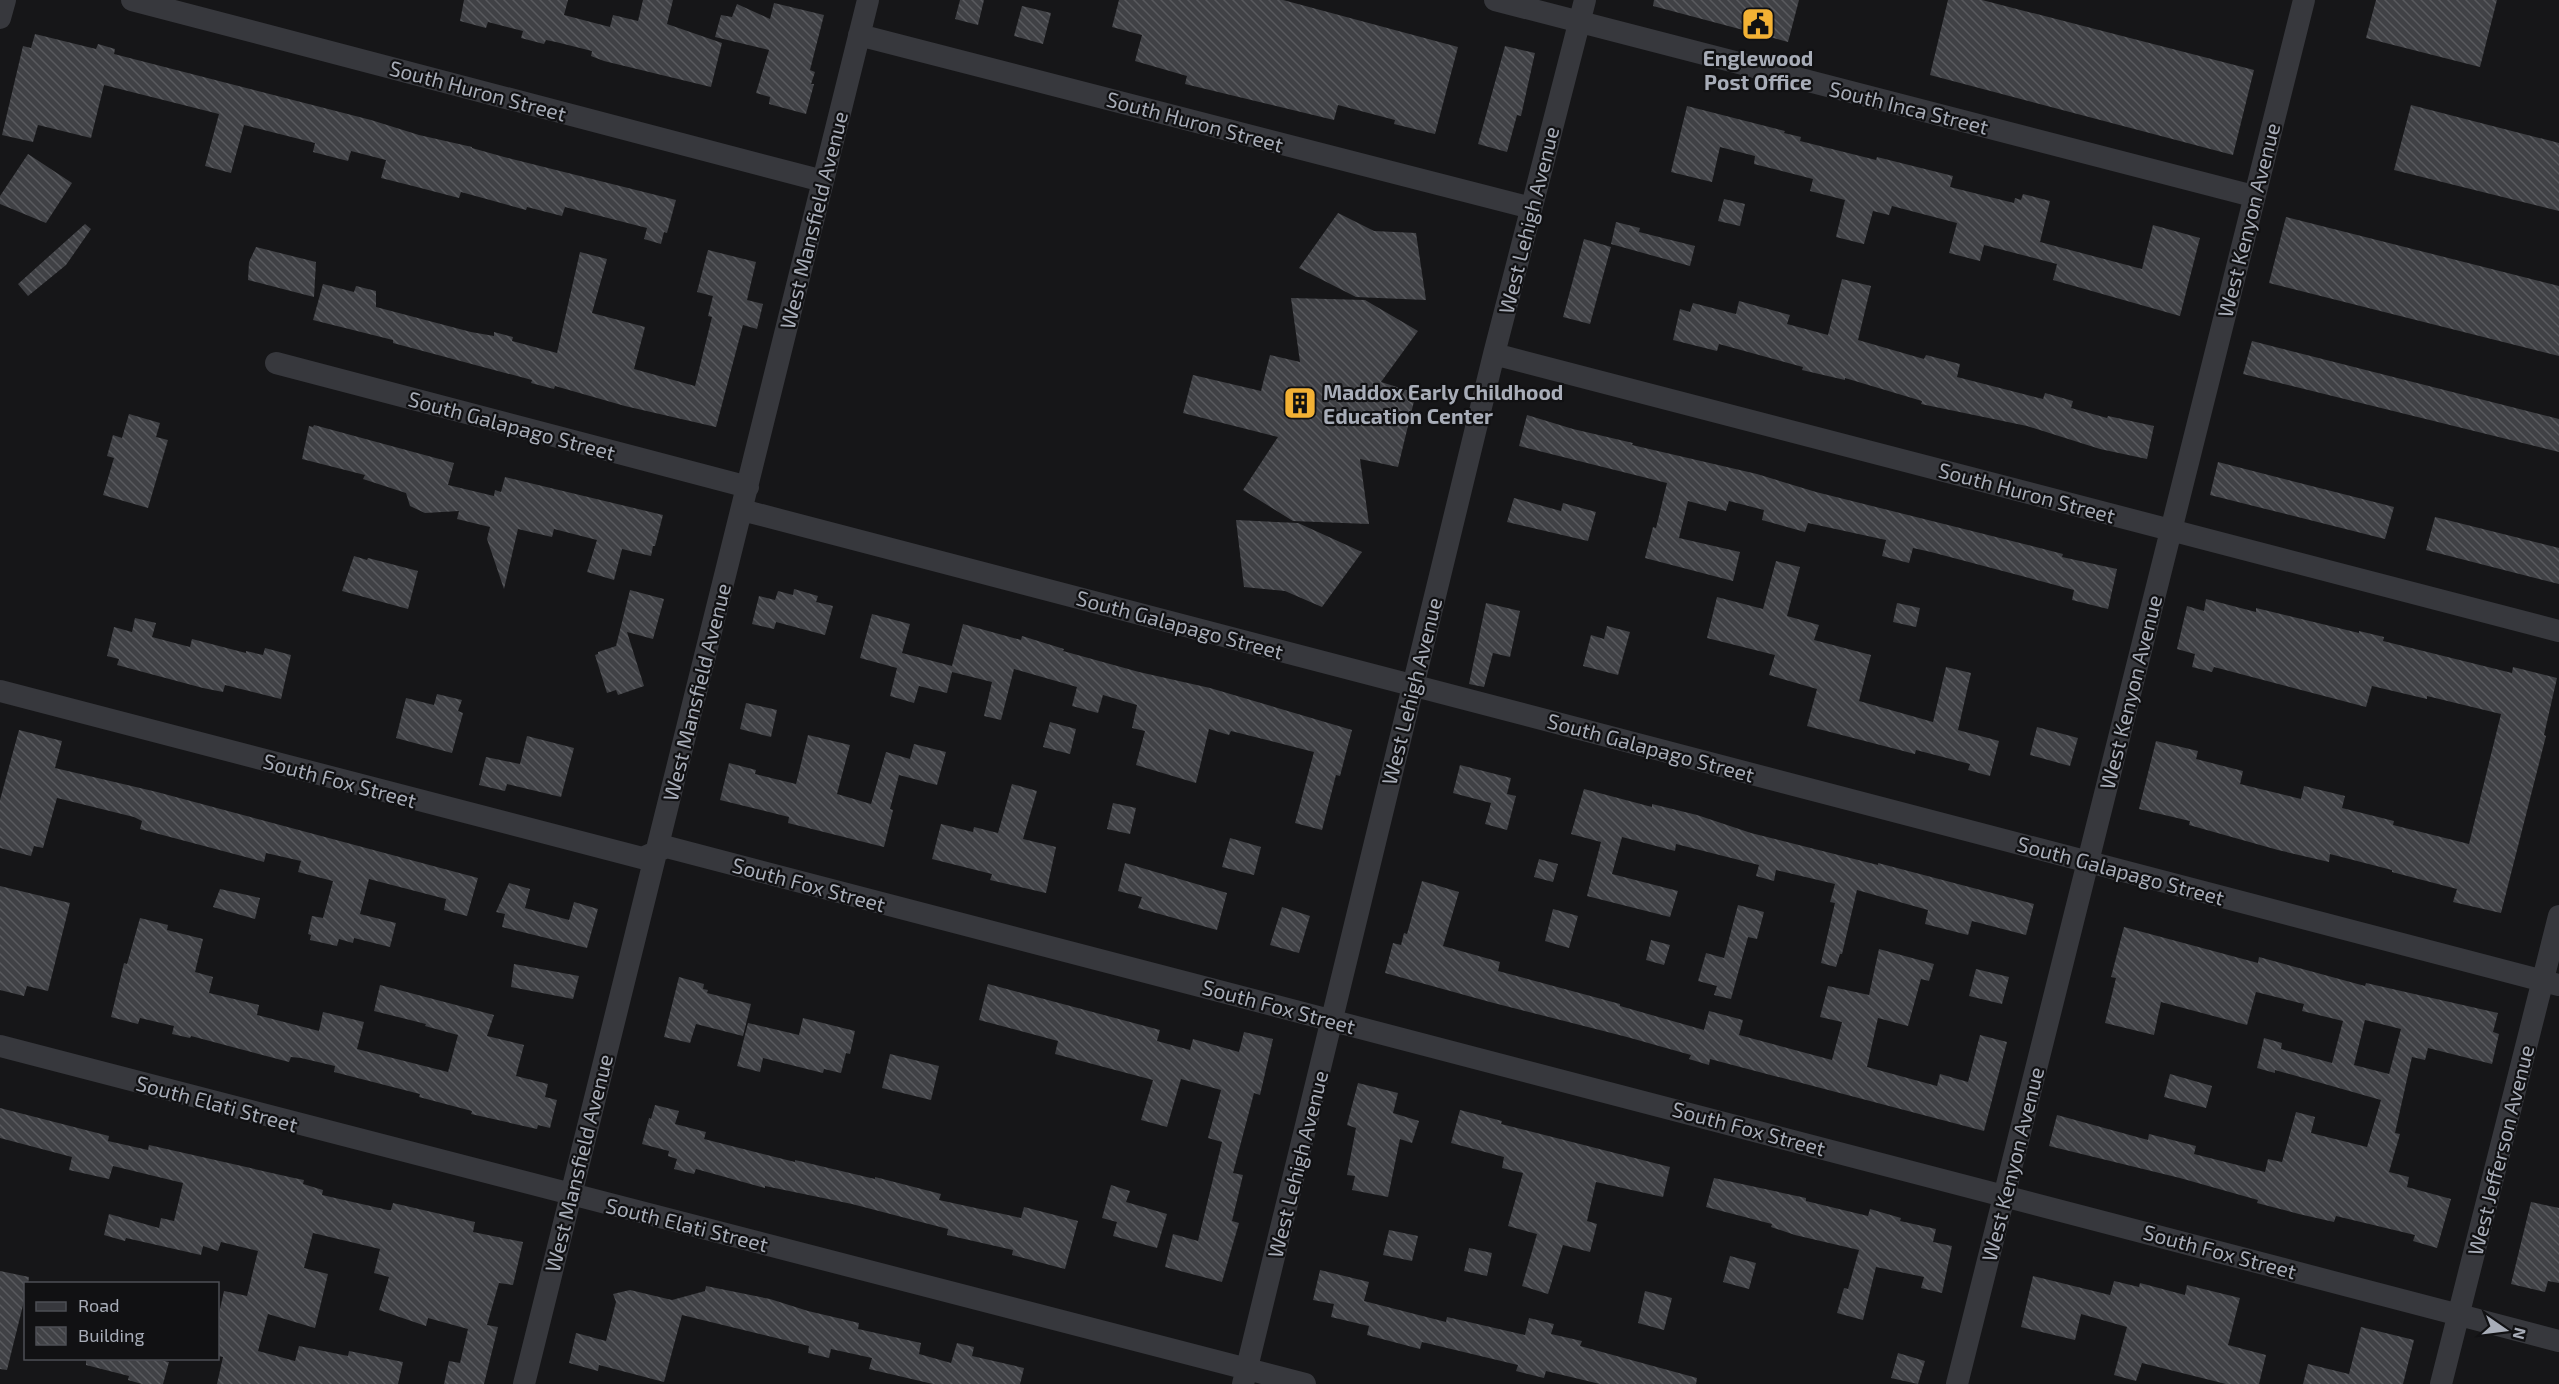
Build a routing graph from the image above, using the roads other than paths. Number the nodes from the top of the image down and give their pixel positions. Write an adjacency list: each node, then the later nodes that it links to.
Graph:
1 (5, 0): 7 (street)
2 (132, 0): 10 (street, South Huron Street)
3 (868, 0): 9 (street, West Mansfield Avenue)
4 (1495, 0): 8 (street, South Inca Street)
5 (1585, 0): 8 (street, West Lehigh Avenue)
6 (2304, 0): 11 (street, West Kenyon Avenue)
7 (0, 18)
8 (1580, 22): 11 (street, South Inca Street); 12 (street, West Lehigh Avenue)
9 (859, 35): 10 (street, West Mansfield Avenue); 12 (street, South Huron Street)
10 (823, 181): 15 (street, West Mansfield Avenue)
11 (2253, 196): 17 (street, West Kenyon Avenue)
12 (1531, 208): 13 (street, West Lehigh Avenue)
13 (1494, 354): 17 (street, South Huron Street); 19 (street, West Lehigh Avenue)
14 (276, 363): 15 (street, South Galapago Street)
15 (748, 487): 16 (street, West Mansfield Avenue)
16 (741, 510): 19 (street, South Galapago Street); 21 (street, West Mansfield Avenue)
17 (2169, 529): 18 (street, South Huron Street); 22 (street, West Kenyon Avenue)
18 (2559, 631)
19 (1413, 684): 22 (street, South Galapago Street); 25 (street, West Lehigh Avenue)
20 (0, 691): 21 (street, South Fox Street)
21 (655, 854): 25 (street, South Fox Street); 27 (street, West Mansfield Avenue)
22 (2088, 861): 24 (street, South Galapago Street); 28 (street, West Kenyon Avenue)
23 (2559, 916): 24 (street, West Jefferson Avenue)
24 (2551, 983): 29 (street, West Jefferson Avenue)
25 (1332, 1019): 28 (street, South Fox Street); 31 (street, West Lehigh Avenue)
26 (0, 1046): 27 (street, South Elati Street)
27 (570, 1194): 31 (street, South Elati Street); 32 (street, West Mansfield Avenue)
28 (2004, 1194): 29 (street, South Fox Street); 34 (street, West Kenyon Avenue)
29 (2459, 1313): 30 (street, South Fox Street); 35 (street, West Jefferson Avenue)
30 (2559, 1341)
31 (1245, 1376): 33 (street, South Elati Street)
32 (524, 1384)
33 (1305, 1384)
34 (1957, 1384)
35 (2441, 1384)

